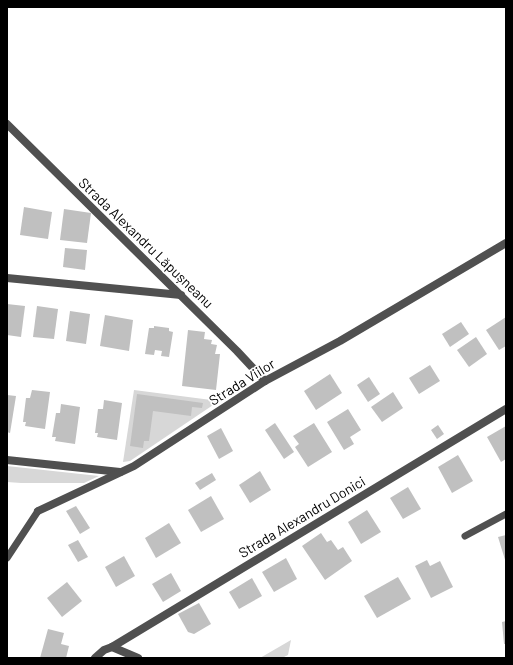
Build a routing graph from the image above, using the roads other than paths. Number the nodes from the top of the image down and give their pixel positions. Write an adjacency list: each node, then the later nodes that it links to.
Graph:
1 (7, 124): 4 (street, Strada Alexandru Lăpușneanu)
2 (506, 242): 5 (street, Strada Viilor)
3 (7, 278): 4 (street)
4 (181, 295): 5 (street, Strada Alexandru Lăpușneanu)
5 (265, 381): 8 (street, Strada Viilor)
6 (506, 409): 13 (street, Strada Alexandru Donici)
7 (7, 460): 8 (street)
8 (121, 472): 9 (street, Strada Viilor)
9 (38, 511): 12 (lane, Strada Viilor)
10 (506, 514): 11 (lane)
11 (465, 536)
12 (7, 558)
13 (112, 647): 14 (street, Strada Alexandru Donici); 15 (street)
14 (95, 658)
15 (138, 658)

